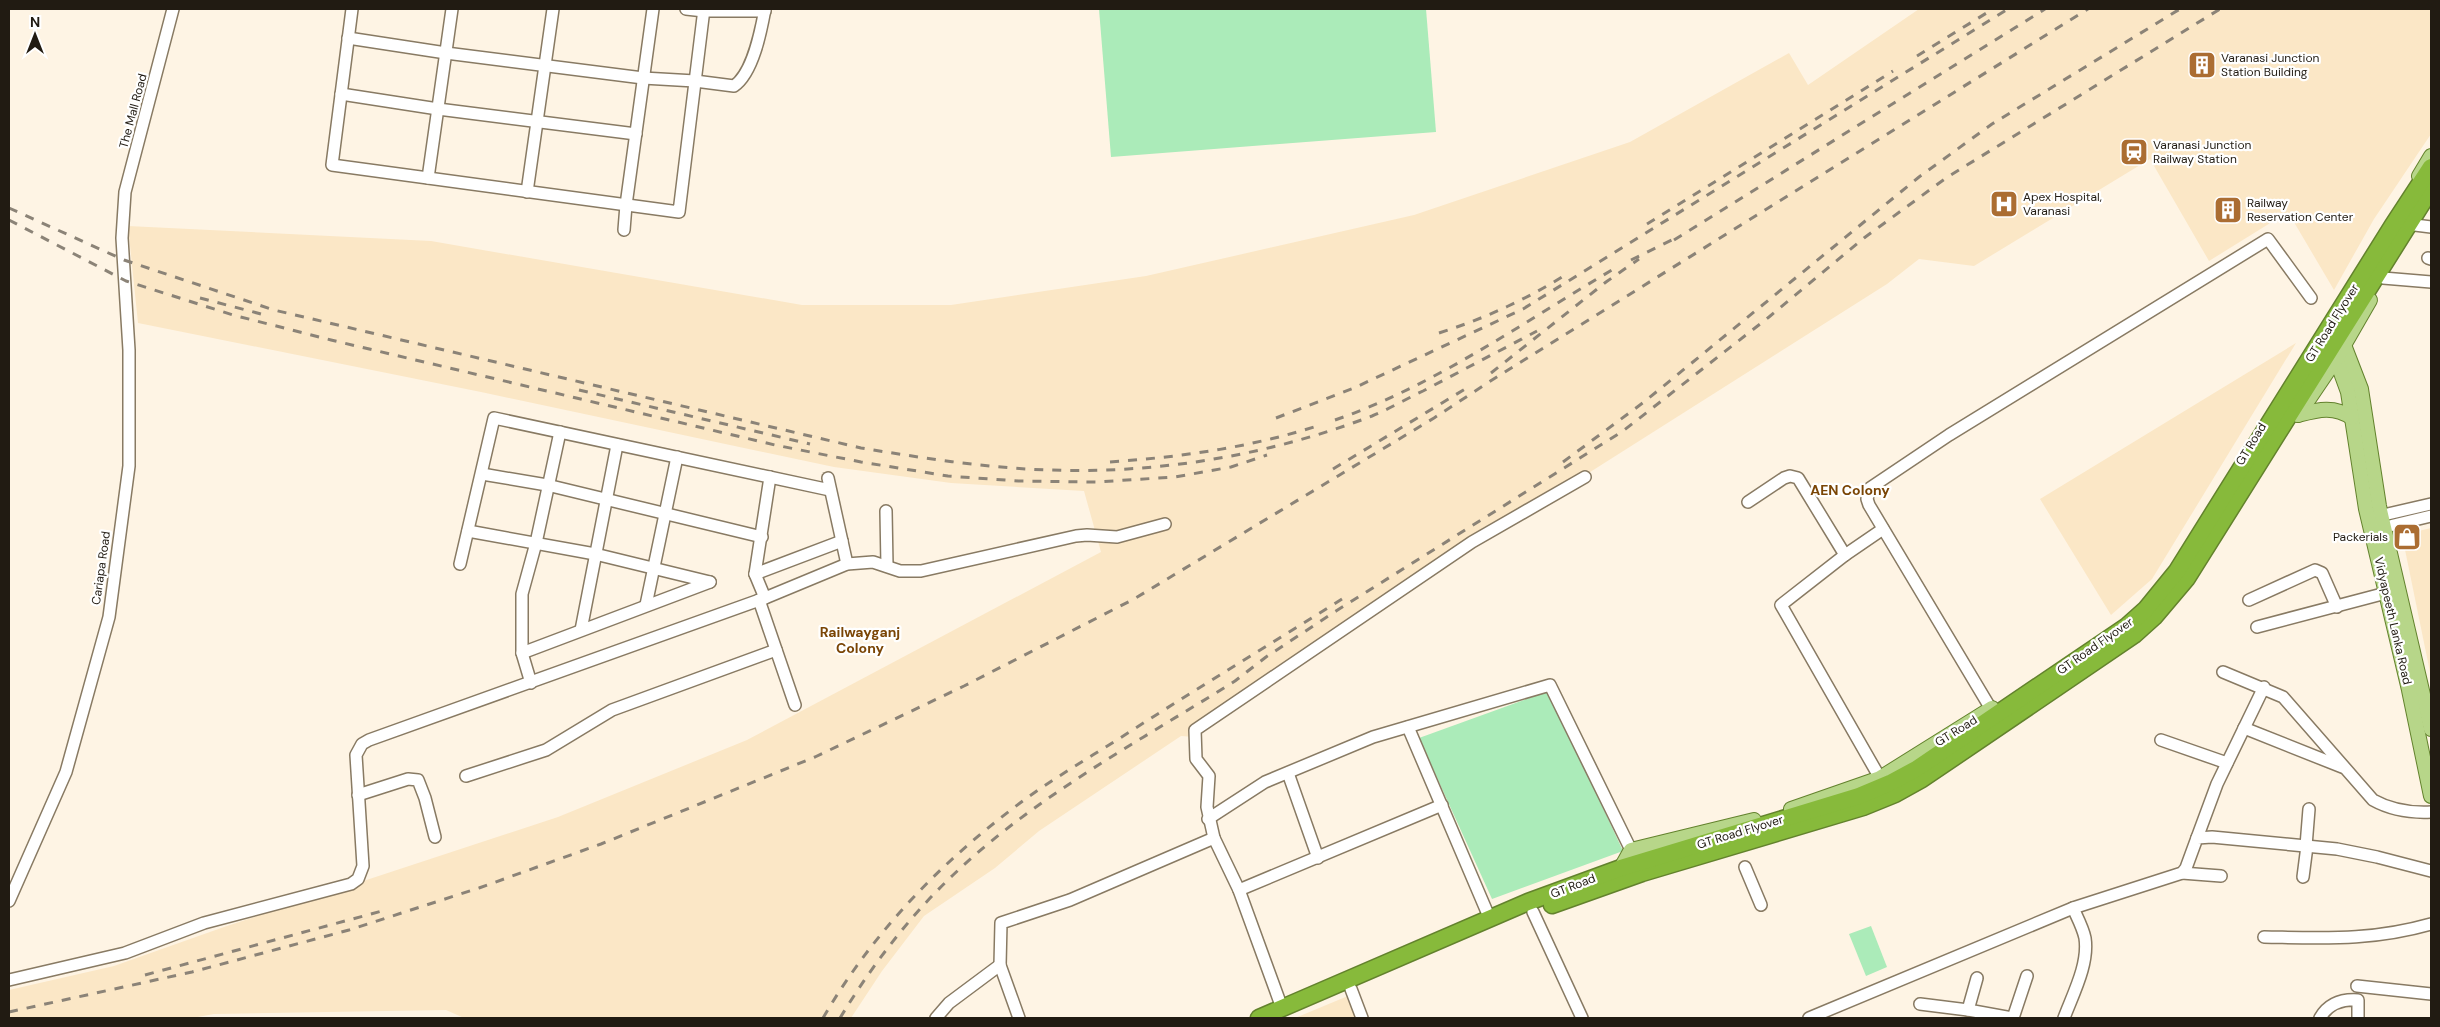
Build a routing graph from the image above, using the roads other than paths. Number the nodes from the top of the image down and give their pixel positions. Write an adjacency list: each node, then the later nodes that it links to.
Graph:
1 (162, 9): 10 (street)
2 (174, 9): 10 (street, The Mall Road)
3 (352, 9): 11 (street)
4 (452, 9): 12 (street)
5 (553, 9): 13 (street)
6 (653, 9): 14 (street)
7 (686, 9): 8 (street)
8 (704, 10): 9 (street); 15 (street)
9 (765, 10): 15 (street)
10 (171, 21): 27 (street, The Mall Road)
11 (348, 38): 12 (street); 16 (street)
12 (446, 53): 13 (street); 17 (street)
13 (546, 65): 14 (street); 18 (street)
14 (643, 78): 15 (street); 19 (street)
15 (695, 81): 26 (street)
16 (341, 94): 17 (street); 22 (street)
17 (438, 109): 18 (street); 22 (street)
18 (538, 121): 19 (street); 24 (street)
19 (636, 134): 26 (street)
20 (2431, 156): 81 (main road, GT Road)
21 (2431, 167): 102 (highway, GT Road Flyover)
22 (428, 178): 24 (street)
23 (2431, 189): 102 (highway, GT Road Flyover)
24 (528, 192): 26 (street)
25 (2431, 200): 28 (main road, GT Road)
26 (626, 205): 30 (street)
27 (122, 222): 110 (street, Cariapa Road)
28 (2415, 225): 29 (street); 31 (main road, GT Road)
29 (2431, 226)
30 (624, 230)
31 (2383, 278): 32 (street); 34 (main road, GT Road)
32 (2431, 282)
33 (2311, 298): 55 (street)
34 (2344, 345): 35 (main road, GT Road); 53 (main road, Vidyapeeth Lanka Road)
35 (2336, 359): 36 (main road, GT Road); 37 (main road, Vidyapeeth Lanka Road)
36 (2298, 415): 37 (main road); 106 (main road, GT Road)
37 (2352, 418): 53 (main road, Vidyapeeth Lanka Road)
38 (560, 432): 39 (street); 41 (street); 45 (street)
39 (617, 445): 40 (street); 47 (street)
40 (677, 457): 42 (street); 51 (street)
41 (482, 474): 45 (street); 56 (street)
42 (770, 477): 46 (street); 57 (street)
43 (1585, 477): 96 (street)
44 (828, 478): 46 (street)
45 (547, 485): 47 (street); 59 (street)
46 (830, 490): 58 (street)
47 (607, 499): 51 (street); 60 (street)
48 (1748, 502): 61 (street)
49 (2431, 504): 53 (street)
50 (886, 511): 65 (street)
51 (664, 513): 57 (street); 64 (street)
52 (2431, 516): 53 (street)
53 (2377, 523): 68 (main road, Vidyapeeth Lanka Road)
54 (1165, 524): 65 (street)
55 (1883, 529): 61 (street); 81 (street)
56 (468, 531): 59 (street); 62 (street)
57 (762, 537): 66 (street)
58 (842, 542): 63 (street); 66 (street)
59 (536, 543): 60 (street); 75 (street)
60 (595, 554): 64 (street); 73 (street)
61 (1845, 555): 90 (street)
62 (460, 564)
63 (847, 564): 65 (street); 67 (street)
64 (653, 566): 70 (street); 70 (street)
65 (886, 566)
66 (756, 574): 67 (street)
67 (762, 599): 74 (street); 77 (street)
68 (2392, 599): 71 (street); 79 (main road, Vidyapeeth Lanka Road)
69 (2249, 600): 71 (street)
70 (646, 605): 73 (street)
71 (2337, 607): 72 (street)
72 (2257, 627)
73 (581, 630): 75 (street)
74 (776, 650): 80 (street); 89 (street)
75 (522, 653): 77 (street)
76 (2223, 672): 78 (street)
77 (531, 683): 91 (street)
78 (2264, 687): 83 (street); 87 (street)
79 (2418, 699): 84 (main road, Vidyapeeth Lanka Road); 92 (main road, Vidyapeeth Lanka Road)
80 (795, 705)
81 (1992, 709): 90 (main road, GT Road)
82 (1408, 727): 88 (street); 93 (street); 102 (street)
83 (2244, 728): 86 (street); 87 (street)
84 (2431, 729)
85 (2160, 740): 86 (street)
86 (2227, 763): 99 (street)
87 (2344, 768): 95 (street)
88 (1288, 773): 96 (street); 101 (street)
89 (466, 776)
90 (1880, 778): 102 (main road, GT Road)
91 (358, 795): 97 (street); 120 (street)
92 (2431, 796)
93 (1442, 806): 101 (street); 114 (street)
94 (2309, 809): 100 (street)
95 (2431, 812)
96 (1208, 819): 98 (street)
97 (435, 837)
98 (1214, 838): 109 (street); 117 (street)
99 (2197, 838): 100 (street); 105 (street)
100 (2307, 846): 104 (street); 108 (street)
101 (1318, 858): 109 (street)
102 (1638, 862): 106 (highway, GT Road Flyover); 106 (main road)
103 (1745, 867): 111 (street)
104 (2431, 871)
105 (2182, 873): 107 (street); 113 (street)
106 (1622, 874): 112 (highway, GT Road)
107 (2221, 876)
108 (2303, 877)
109 (1239, 890): 126 (street)
110 (9, 901)
111 (1761, 905)
112 (1530, 907): 114 (highway, GT Road); 122 (highway, GT Road); 131 (street)
113 (2073, 908): 132 (street); 134 (street)
114 (1490, 919): 126 (highway, GT Road)
115 (2431, 924): 116 (street)
116 (2264, 937)
117 (1000, 964): 127 (street); 128 (street)
118 (2027, 976): 133 (street)
119 (1977, 978): 125 (street)
120 (9, 980)
121 (2357, 986): 123 (street)
122 (1351, 989): 126 (highway, GT Road); 130 (street)
123 (2431, 994)
124 (1920, 1004): 125 (street)
125 (1968, 1010): 133 (street)
126 (1284, 1013): 129 (highway, GT Road)
127 (936, 1018)
128 (1019, 1018)
129 (1259, 1018)
130 (1362, 1018)
131 (1582, 1018)
132 (1809, 1018)
133 (2013, 1018)
134 (2064, 1018)
135 (2320, 1018): 136 (street)
136 (2358, 1018)

